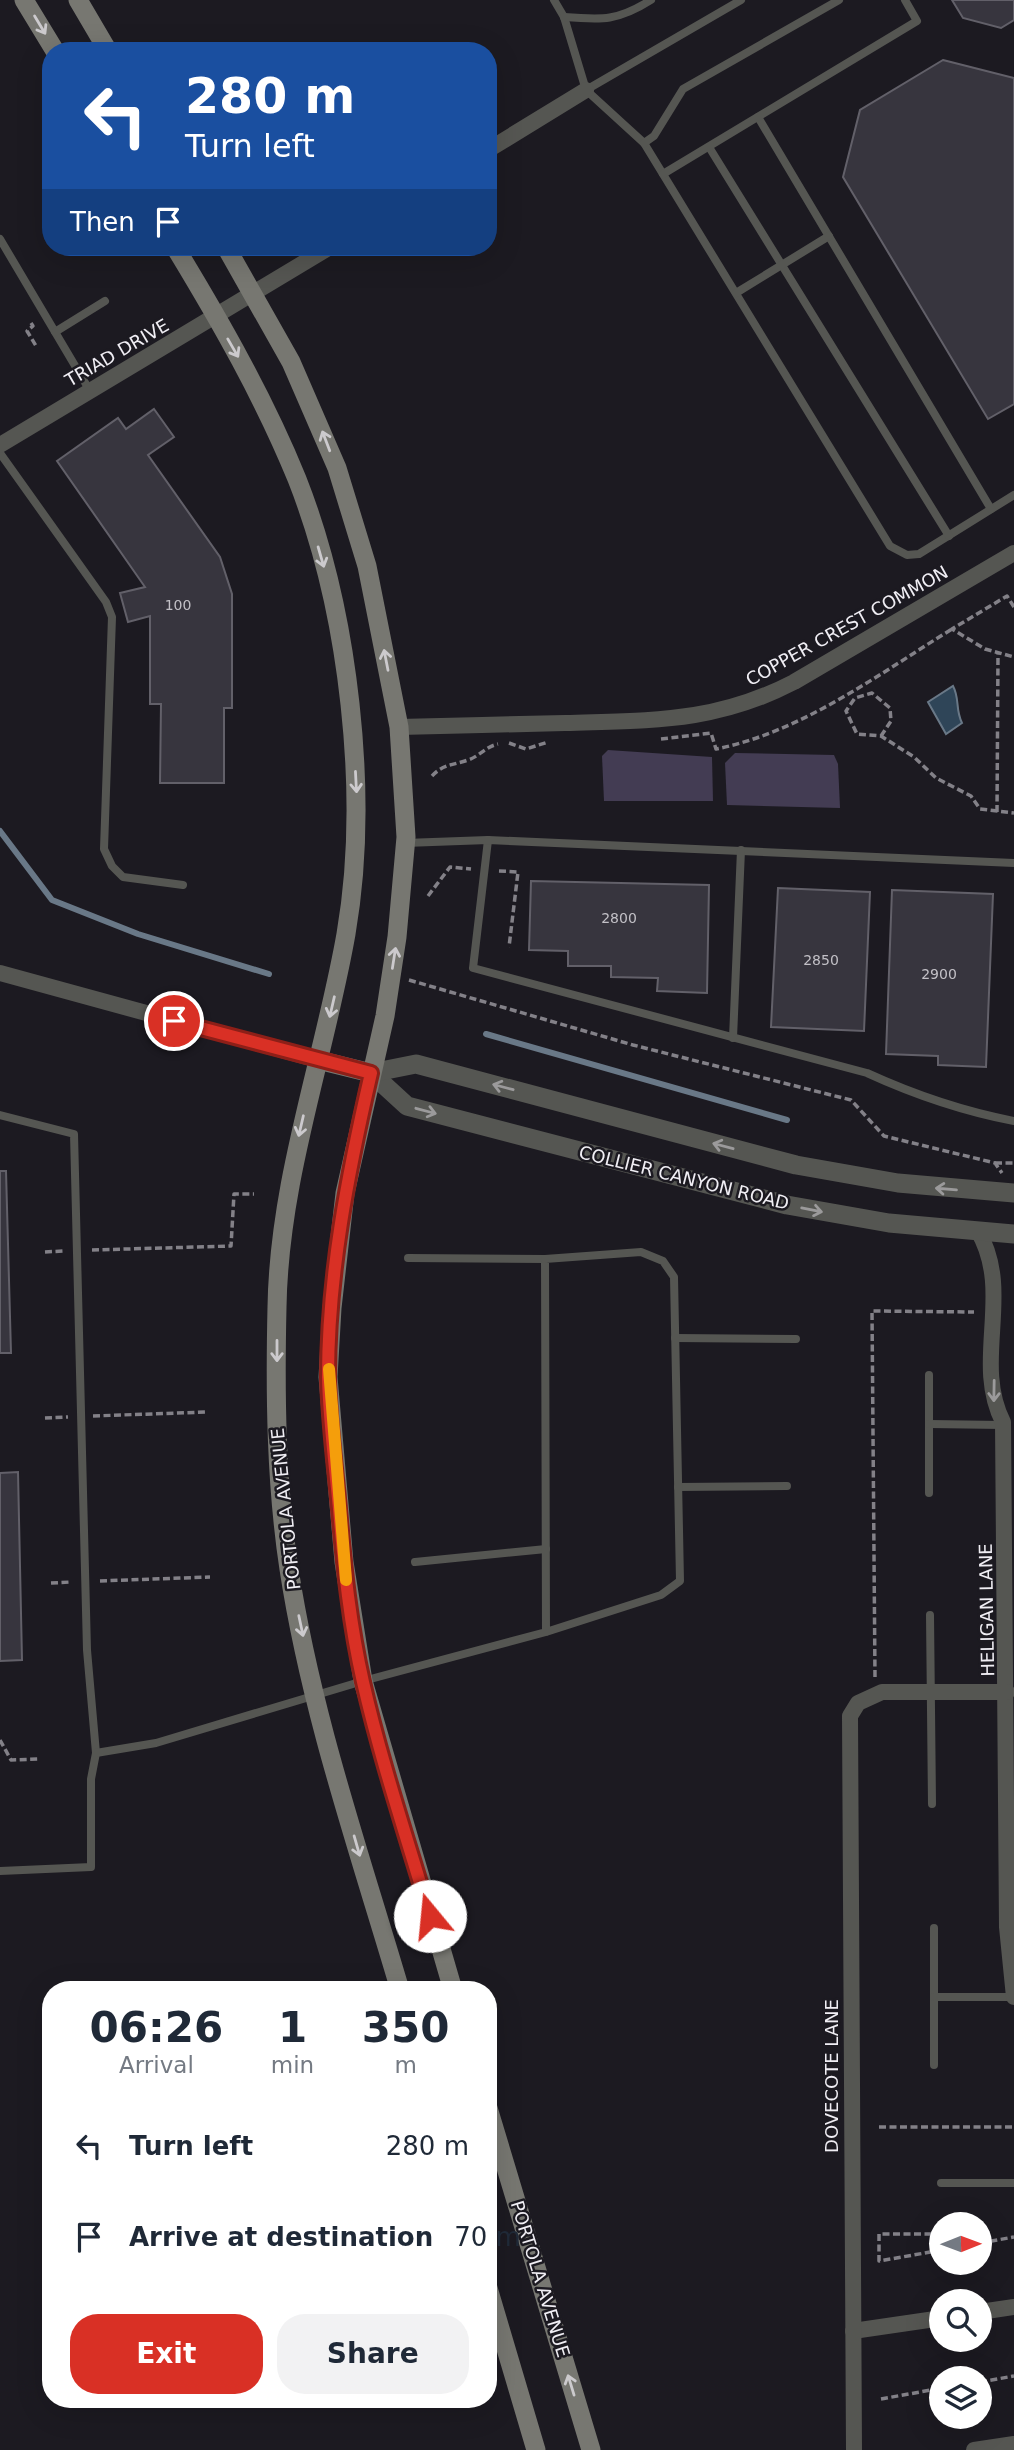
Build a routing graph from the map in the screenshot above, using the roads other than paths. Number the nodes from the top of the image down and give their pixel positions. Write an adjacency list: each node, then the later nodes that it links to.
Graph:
1 (24, 0): 9 (main road, one-way to 9)
2 (78, 0): 10 (main road)
3 (554, 0): 8 (lane)
4 (652, 0): 8 (lane)
5 (741, 0): 11 (lane)
6 (839, 0): 13 (lane)
7 (905, 0): 12 (lane)
8 (564, 17): 11 (lane)
9 (50, 42)
10 (103, 42)
11 (586, 90): 13 (lane); 14 (street)
12 (758, 117): 15 (lane); 17 (lane)
13 (644, 143): 16 (lane)
14 (497, 144)
15 (709, 147): 16 (lane); 22 (lane)
16 (663, 174): 23 (lane)
17 (829, 236): 22 (lane); 32 (lane)
18 (0, 239): 27 (lane)
19 (180, 256): 26 (main road, PORTOLA AVENUE)
20 (231, 256): 24 (main road)
21 (315, 256): 24 (street, TRIAD DRIVE)
22 (782, 265): 23 (lane); 33 (lane)
23 (736, 293): 33 (lane)
24 (253, 294): 26 (street, TRIAD DRIVE); 35 (main road, one-way to 24)
25 (105, 302): 27 (lane)
26 (215, 317): 28 (street, TRIAD DRIVE); 43 (main road, PORTOLA AVENUE, one-way to 43)
27 (55, 332): 28 (lane)
28 (90, 391): 29 (street, TRIAD DRIVE)
29 (0, 444)
30 (0, 453): 40 (lane)
31 (1014, 495): 32 (lane)
32 (991, 509): 33 (lane)
33 (949, 536)
34 (1014, 553): 35 (street, COPPER CREST COMMON)
35 (399, 727): 37 (main road)
36 (488, 839): 37 (lane); 38 (lane); 42 (lane)
37 (405, 843): 44 (main road, one-way to 37)
38 (740, 850): 39 (lane); 42 (lane)
39 (1014, 863)
40 (184, 885)
41 (0, 973): 43 (street, COLLIER CANYON ROAD)
42 (733, 1038): 46 (lane)
43 (318, 1060): 44 (main road, COLLIER CANYON ROAD); 69 (main road, PORTOLA AVENUE, one-way to 69)
44 (371, 1073): 47 (street, COLLIER CANYON ROAD, one-way to 44); 48 (street, COLLIER CANYON ROAD, one-way to 48); 66 (main road)
45 (0, 1115): 70 (lane)
46 (1014, 1121)
47 (1011, 1187)
48 (978, 1231): 49 (street, COLLIER CANYON ROAD); 55 (street, HELIGAN LANE, one-way to 55)
49 (1014, 1234)
50 (408, 1258): 51 (lane)
51 (545, 1259): 52 (lane); 61 (lane)
52 (675, 1338): 53 (lane); 58 (lane)
53 (796, 1339)
54 (929, 1375): 56 (lane)
55 (1003, 1423): 56 (lane); 60 (street, HELIGAN LANE)
56 (929, 1424): 59 (lane)
57 (787, 1486): 58 (lane)
58 (678, 1487): 65 (lane)
59 (929, 1493)
60 (1009, 1542): 64 (street, HELIGAN LANE)
61 (546, 1549): 62 (lane); 65 (lane)
62 (415, 1562)
63 (930, 1615): 67 (lane)
64 (1010, 1618): 68 (street, HELIGAN LANE)
65 (546, 1632): 66 (lane)
66 (363, 1681): 69 (lane); 77 (main road)
67 (930, 1692): 68 (street); 72 (lane); 88 (street, DOVECOTE LANE)
68 (1007, 1692): 71 (street, HELIGAN LANE)
69 (315, 1696): 70 (lane); 76 (main road, PORTOLA AVENUE, one-way to 76)
70 (96, 1754): 74 (lane)
71 (1011, 1754): 73 (street, HELIGAN LANE)
72 (932, 1804)
73 (1011, 1868): 78 (street, HELIGAN LANE)
74 (0, 1871)
75 (934, 1928): 79 (lane)
76 (397, 1981)
77 (450, 1981)
78 (1014, 1992): 79 (lane)
79 (934, 1997): 80 (lane)
80 (934, 2065)
81 (497, 2138): 91 (main road, PORTOLA AVENUE, one-way to 81)
82 (941, 2183): 83 (lane)
83 (1014, 2183)
84 (1014, 2307): 85 (street)
85 (992, 2310)
86 (497, 2318): 90 (main road)
87 (929, 2320): 88 (street)
88 (853, 2331): 92 (street, DOVECOTE LANE)
89 (1014, 2444): 93 (street)
90 (536, 2450)
91 (591, 2450)
92 (854, 2450)
93 (974, 2450)

